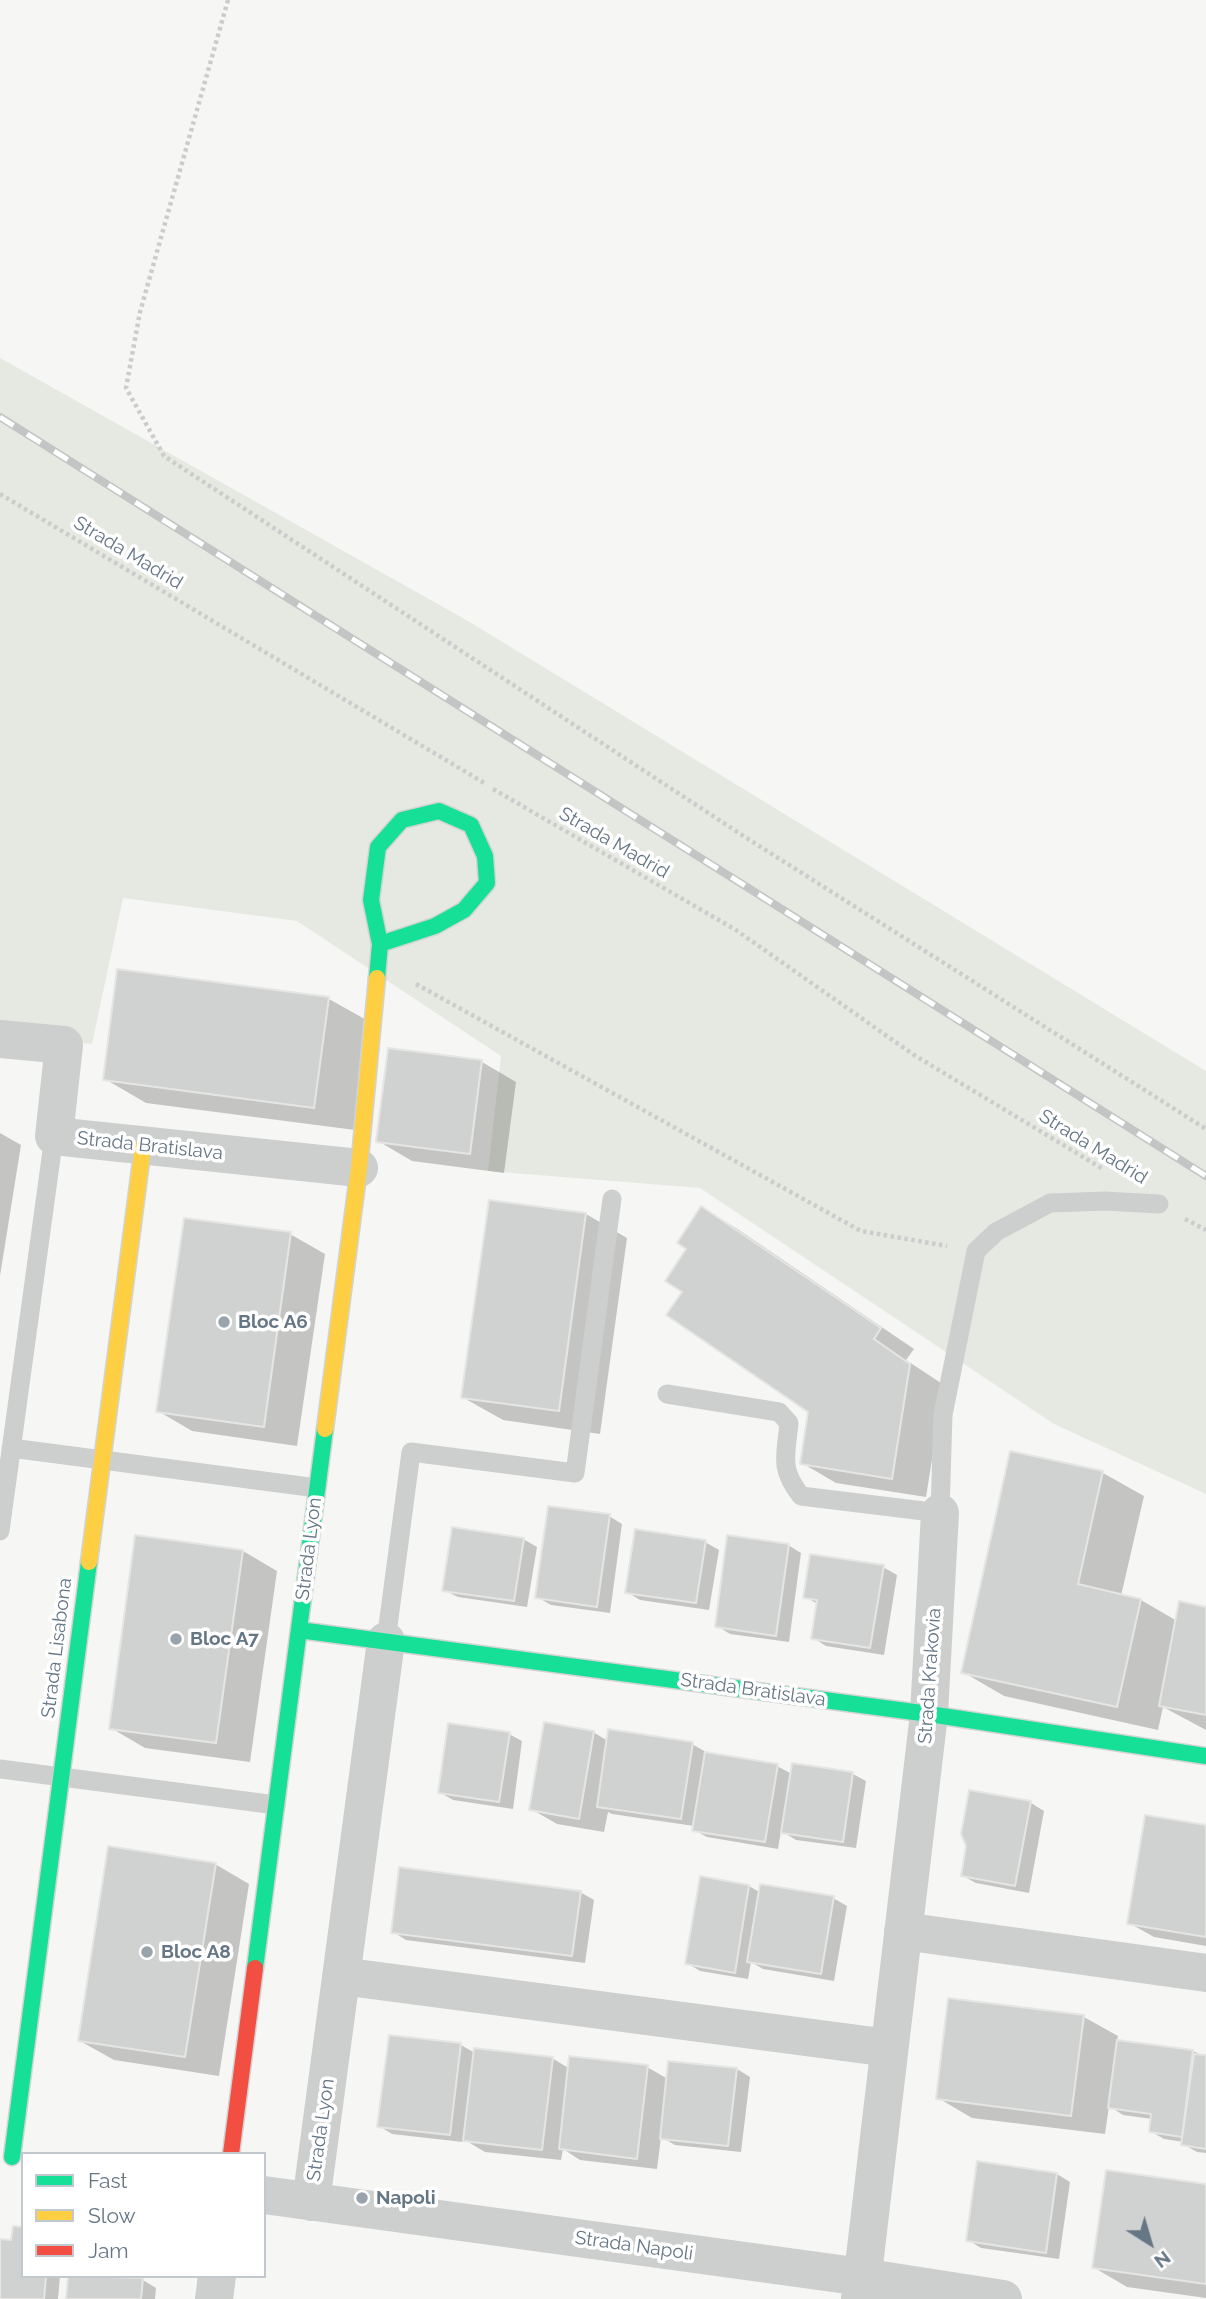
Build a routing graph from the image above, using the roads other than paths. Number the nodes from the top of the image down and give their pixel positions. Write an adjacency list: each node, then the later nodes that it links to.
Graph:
1 (380, 944): 1 (street); 5 (street, Strada Lyon)
2 (0, 1039): 3 (street, Strada Bratislava)
3 (54, 1136): 4 (street, Strada Bratislava); 9 (lane)
4 (143, 1146): 5 (street, Strada Bratislava); 10 (street, Strada Lisabona)
5 (359, 1168): 11 (street, Strada Lyon)
6 (612, 1199): 15 (lane)
7 (1159, 1204): 12 (lane, Strada Krakovia)
8 (667, 1394): 12 (lane)
9 (12, 1448): 10 (lane); 13 (lane)
10 (103, 1460): 11 (lane); 19 (street, Strada Lisabona)
11 (317, 1488): 14 (street, Strada Lyon)
12 (940, 1513): 16 (street, Strada Krakovia)
13 (0, 1531)
14 (299, 1630): 15 (street, Strada Bratislava); 20 (street, Strada Lyon)
15 (386, 1641): 16 (street, Strada Bratislava); 23 (street, Strada Lyon)
16 (929, 1713): 17 (street, Strada Bratislava); 21 (street, Strada Krakovia)
17 (1206, 1756)
18 (0, 1769): 19 (lane)
19 (61, 1778): 20 (lane); 26 (street, Strada Lisabona)
20 (276, 1805): 25 (street, Strada Lyon)
21 (903, 1931): 22 (street); 24 (street, Strada Krakovia)
22 (1206, 1973)
23 (341, 1976): 24 (street); 28 (street, Strada Lyon)
24 (889, 2048): 30 (street, Strada Krakovia)
25 (231, 2152)
26 (12, 2157)
27 (266, 2195): 28 (street, Strada Napoli)
28 (311, 2203): 30 (street, Strada Napoli)
29 (216, 2278): 31 (street)
30 (861, 2288): 32 (street, Strada Napoli)
31 (214, 2299)
32 (1003, 2299)

